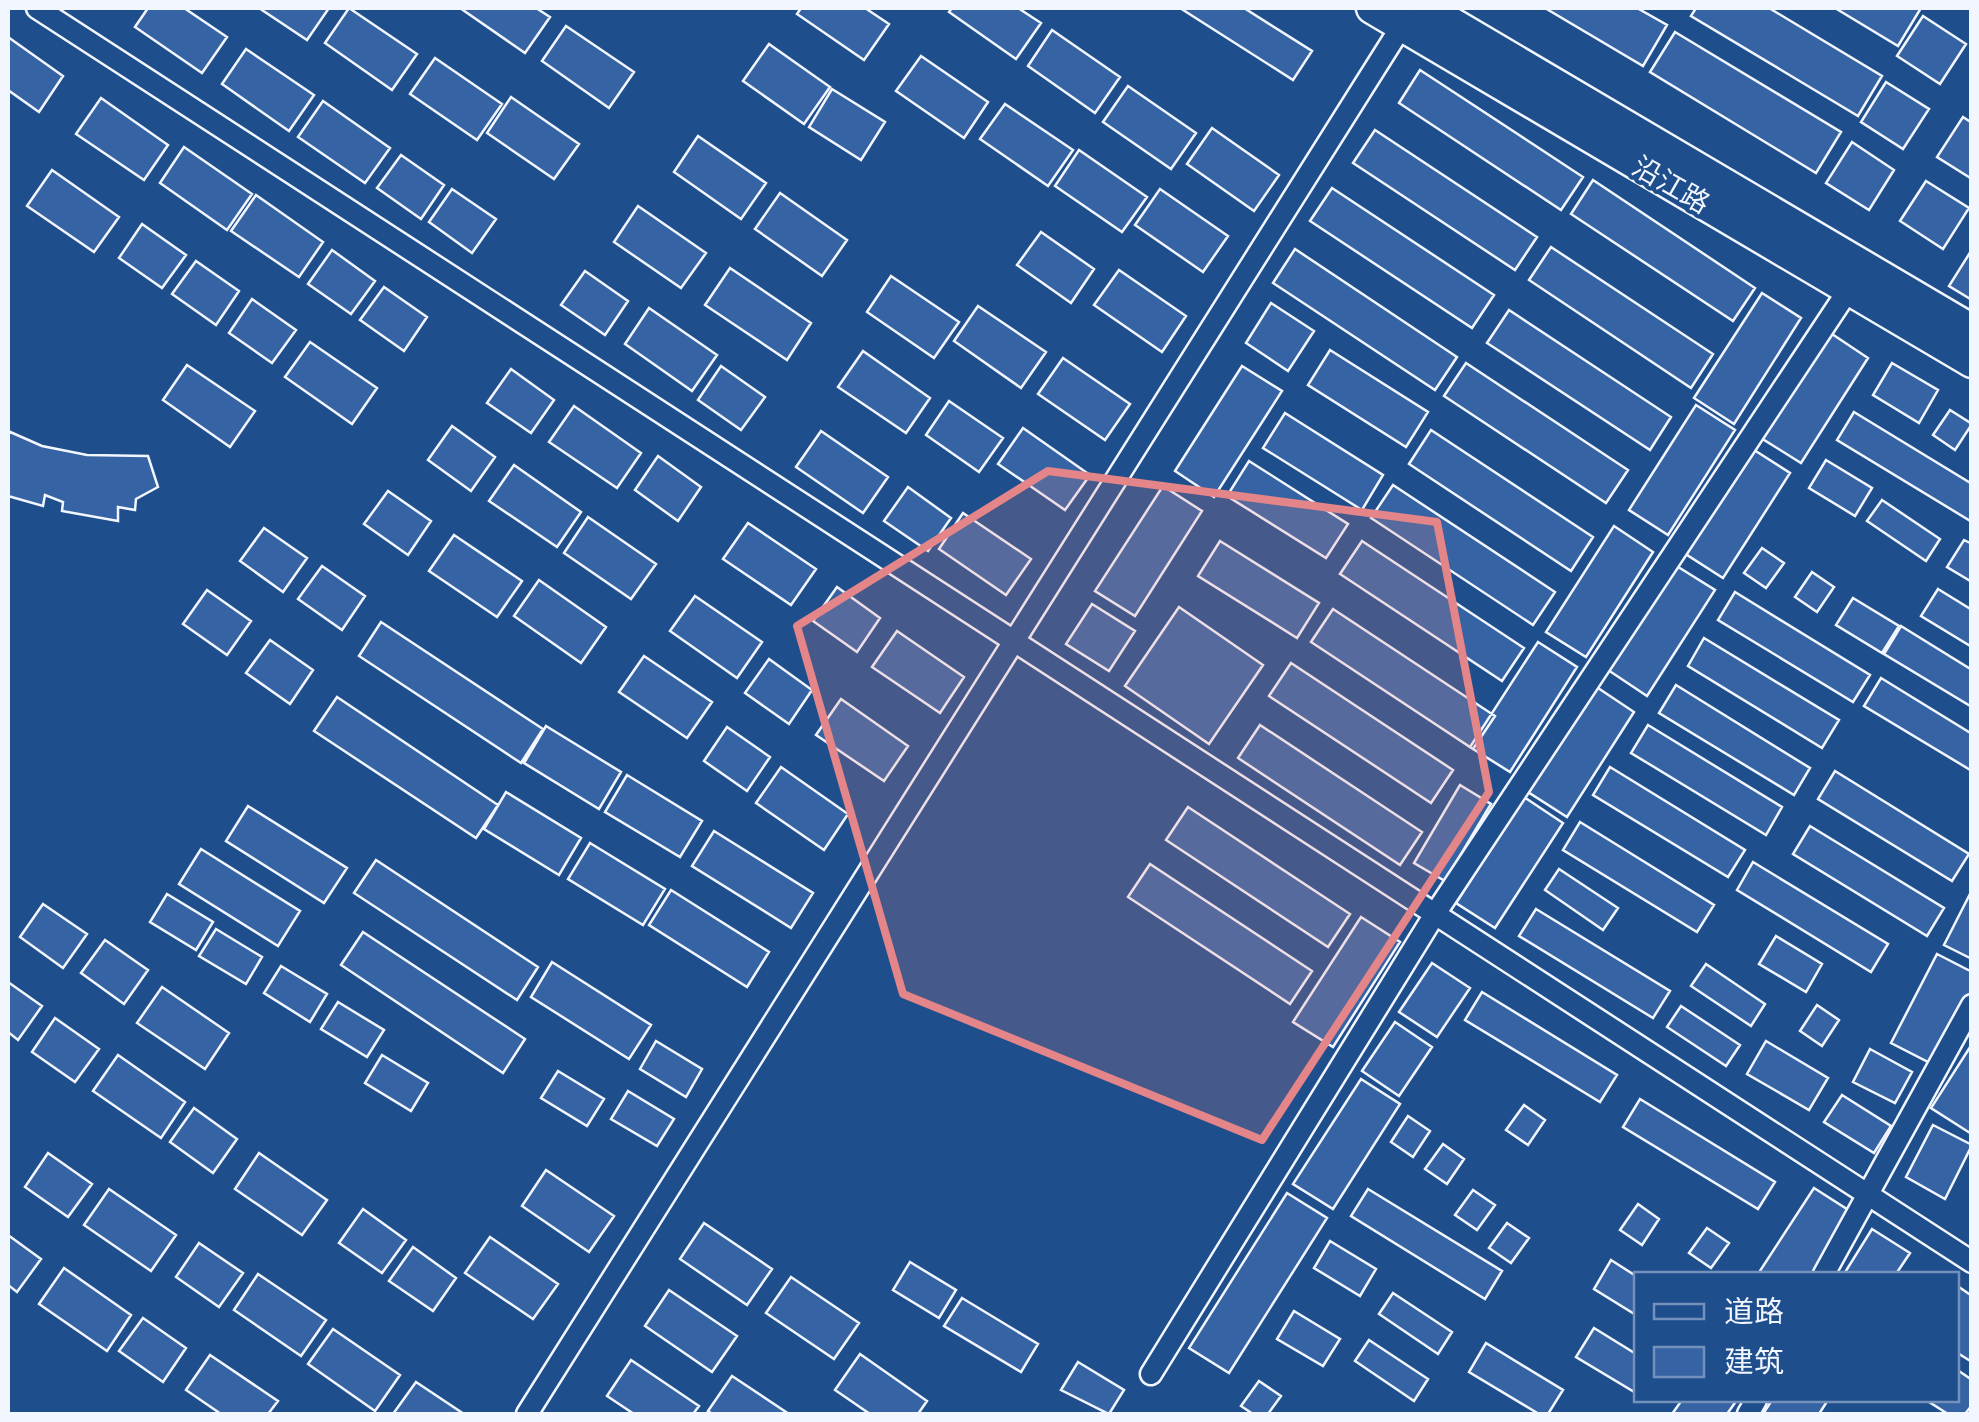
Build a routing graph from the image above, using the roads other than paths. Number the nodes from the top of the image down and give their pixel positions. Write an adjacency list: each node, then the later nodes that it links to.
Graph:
1 (36, 8): 8 (street)
2 (1372, 8): 4 (main road, 沿江路)
3 (1426, 8): 5 (main road, 沿江路)
4 (1407, 17): 5 (main road, 沿江路); 8 (street)
5 (1857, 278): 6 (main road, 沿江路); 7 (main road, 沿江路); 9 (street)
6 (1972, 330)
7 (1972, 362)
8 (1015, 643): 9 (street); 15 (street)
9 (1435, 914): 11 (street); 14 (street)
10 (1972, 1005): 11 (street)
11 (1867, 1194): 12 (street); 13 (street)
12 (1972, 1262)
13 (1825, 1272)
14 (1151, 1374)
15 (527, 1414)

